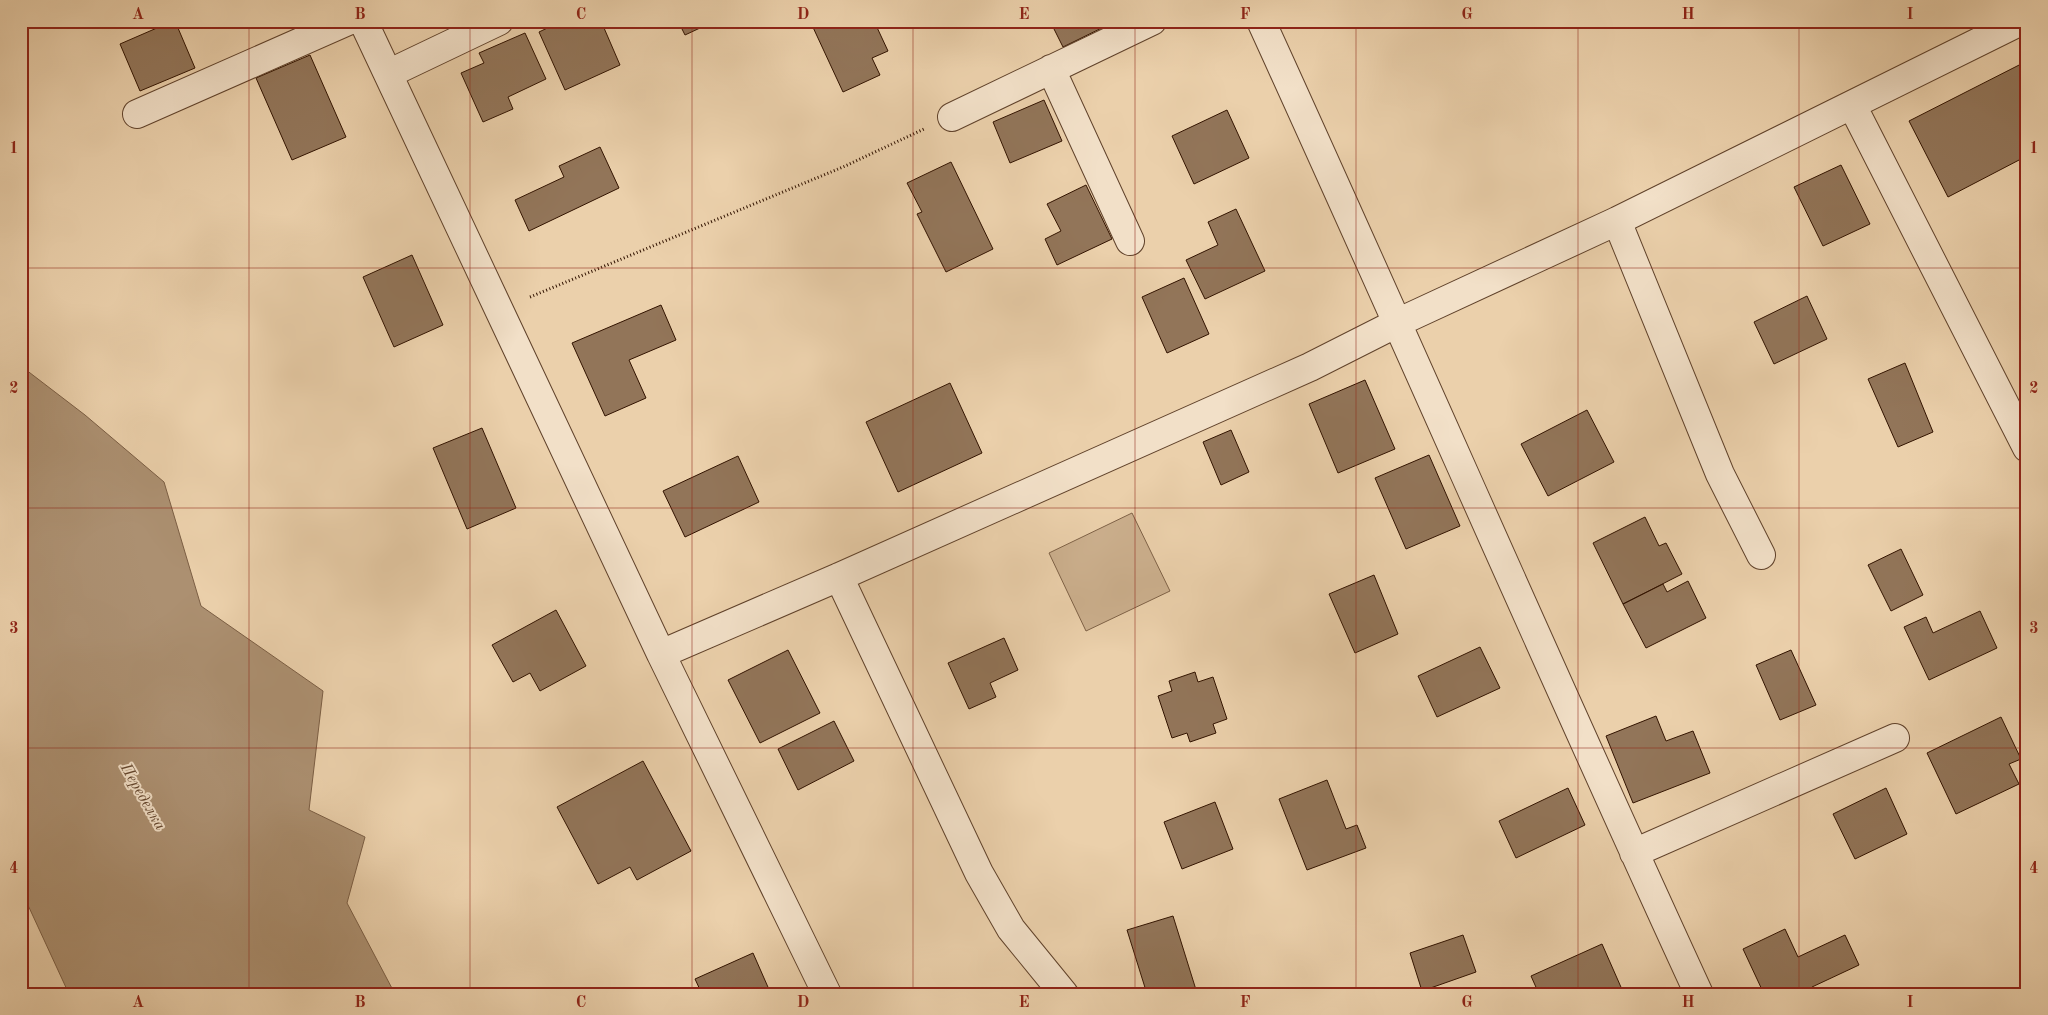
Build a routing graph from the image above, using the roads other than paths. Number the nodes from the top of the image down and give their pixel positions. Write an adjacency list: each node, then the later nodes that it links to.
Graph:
1 (348, 21): 10 (street)
2 (363, 21): 8 (street)
3 (499, 21): 8 (street)
4 (1152, 21): 7 (street)
5 (1261, 21): 14 (street)
6 (2021, 21): 9 (street)
7 (1051, 69): 11 (street); 13 (street)
8 (388, 74): 18 (street)
9 (1852, 105): 12 (street); 15 (street)
10 (137, 114)
11 (952, 116)
12 (1618, 221): 14 (street); 16 (street)
13 (1130, 241)
14 (1399, 322): 17 (street); 20 (street)
15 (2027, 448)
16 (1761, 555)
17 (839, 578): 18 (street); 22 (street)
18 (661, 654): 21 (street)
19 (1895, 738): 20 (street)
20 (1634, 853): 23 (street)
21 (827, 994)
22 (1064, 994)
23 (1699, 994)

